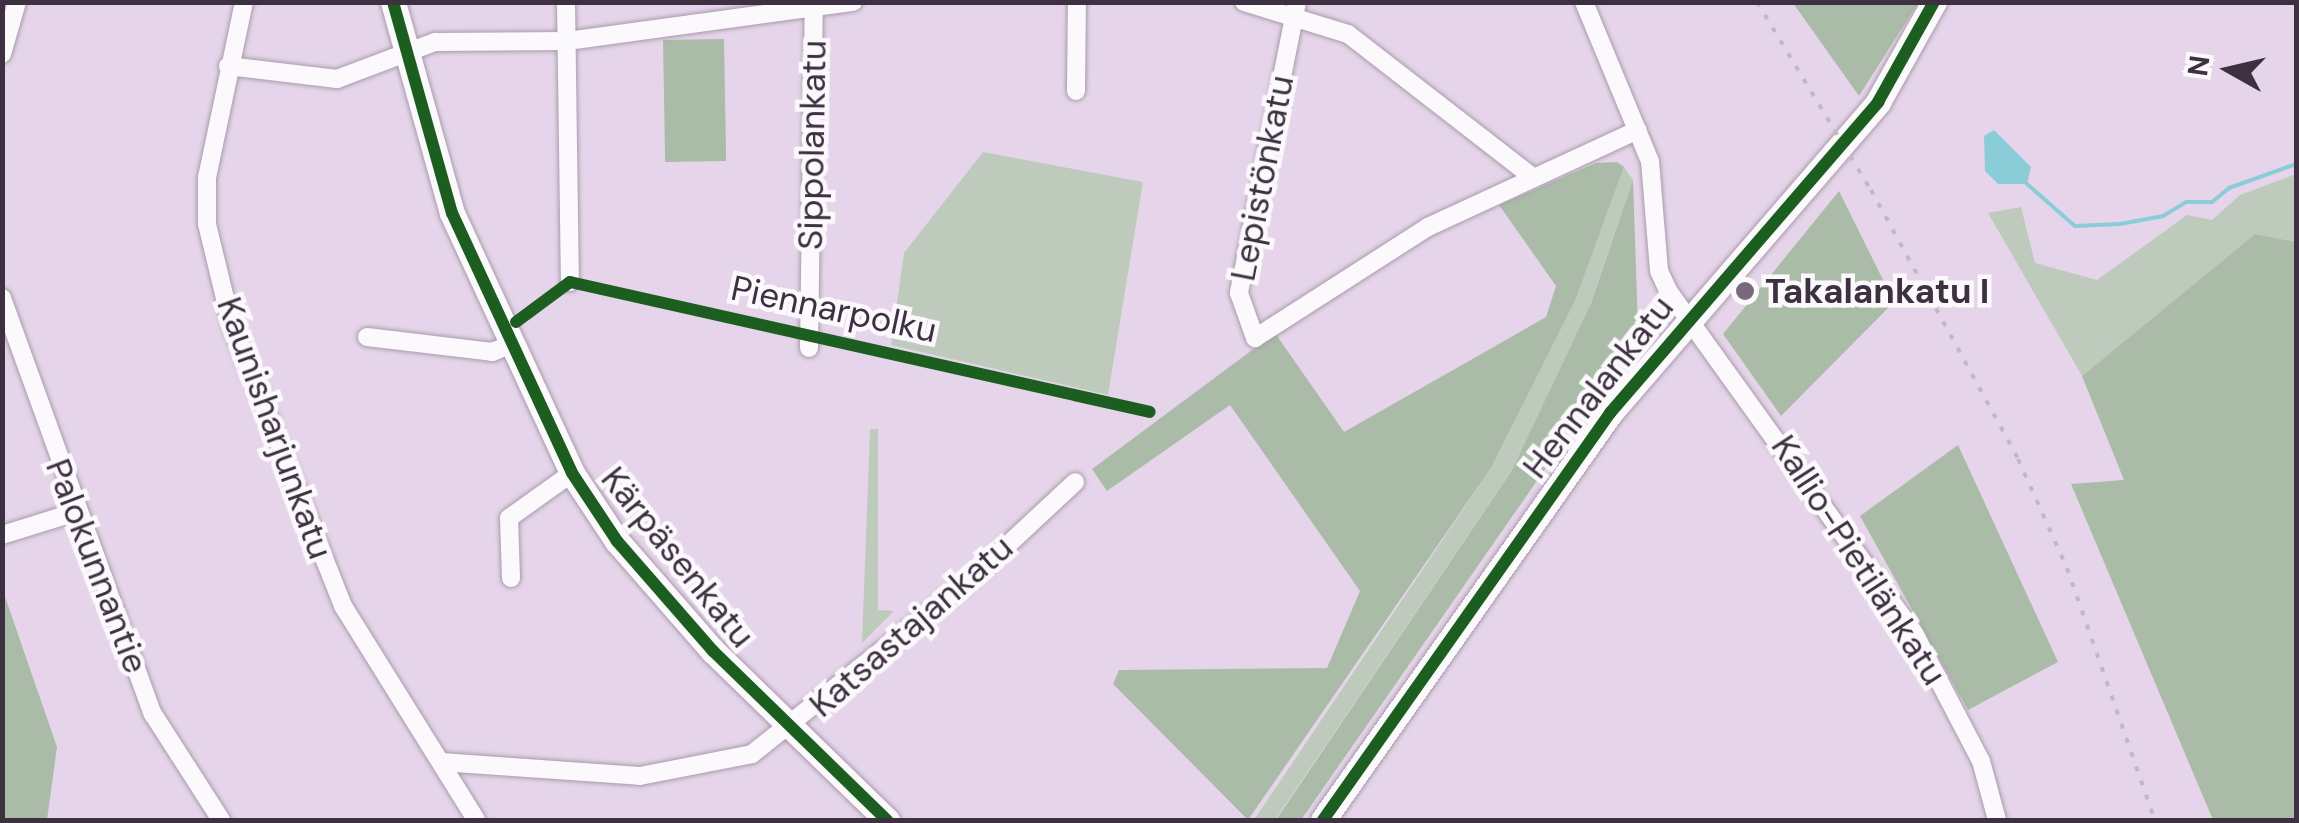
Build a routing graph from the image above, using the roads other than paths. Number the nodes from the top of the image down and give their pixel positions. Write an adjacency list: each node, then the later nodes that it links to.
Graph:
1 (17, 2): 13 (street)
2 (244, 2): 15 (street, Kaunisharjunkatu)
3 (393, 2): 14 (street, Kärpäsenkatu)
4 (566, 2): 12 (street)
5 (853, 2): 10 (street)
6 (1077, 2): 16 (street)
7 (1244, 2): 11 (street)
8 (1584, 2): 17 (street, Kallio-Pietilänkatu)
9 (1934, 2): 21 (street, Hennalankatu)
10 (814, 5): 12 (street); 24 (street, Sippolankatu)
11 (1295, 9): 18 (street); 18 (street, Lepistönkatu)
12 (567, 41): 14 (street); 19 (street)
13 (2, 54)
14 (406, 56): 15 (street); 23 (street, Kärpäsenkatu)
15 (228, 66): 31 (street, Kaunisharjunkatu)
16 (1076, 91)
17 (1638, 130): 18 (street); 21 (street, Kallio-Pietilänkatu)
18 (1531, 176)
19 (570, 282)
20 (2, 298): 27 (street, Palokunnantie)
21 (1690, 315): 35 (street, Hennalankatu); 36 (street, Kallio-Pietilänkatu)
22 (368, 337): 23 (street)
23 (508, 346): 25 (street, Kärpäsenkatu)
24 (809, 348)
25 (572, 473): 29 (street); 30 (street, Kärpäsenkatu)
26 (1075, 482): 30 (street, Katsastajankatu)
27 (76, 512): 28 (street); 32 (street, Palokunnantie)
28 (2, 535)
29 (511, 578)
30 (787, 730): 31 (street, Katsastajankatu); 34 (street, Kärpäsenkatu)
31 (441, 762): 33 (street, Kaunisharjunkatu)
32 (221, 820)
33 (476, 820)
34 (888, 820)
35 (1323, 820)
36 (1998, 820)

